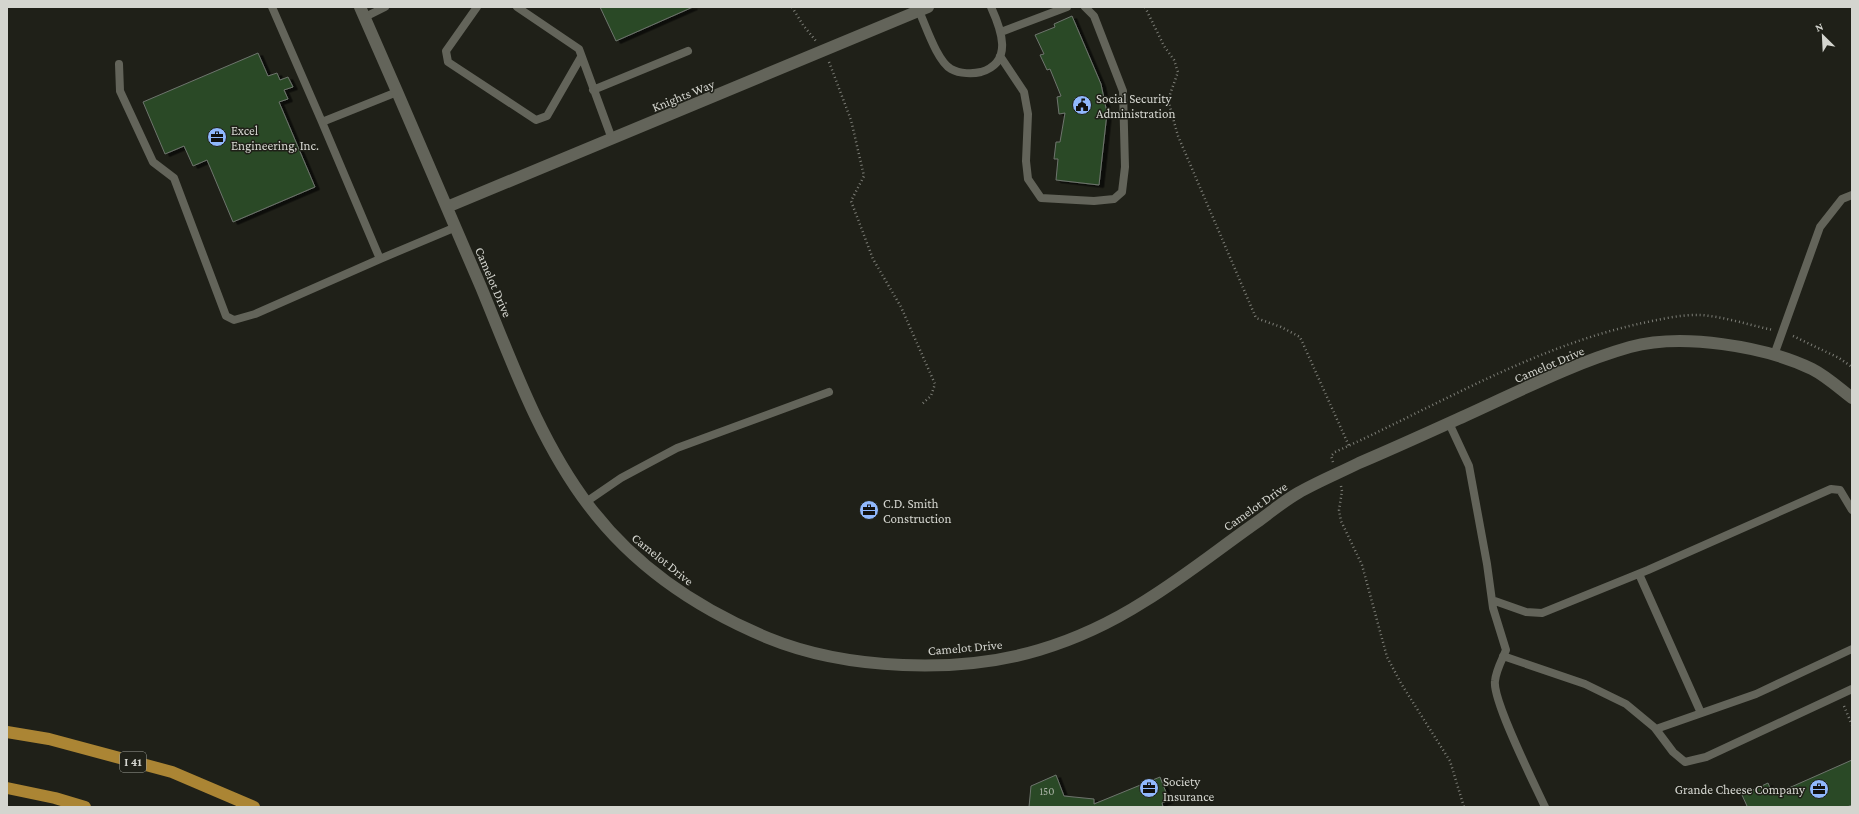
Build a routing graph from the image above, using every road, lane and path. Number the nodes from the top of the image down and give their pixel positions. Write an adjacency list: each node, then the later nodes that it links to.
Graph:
1 (272, 7): 20 (lane)
2 (385, 7): 11 (lane)
3 (477, 7): 16 (lane)
4 (517, 7): 16 (lane)
5 (792, 7): 14 (path)
6 (991, 7): 12 (lane)
7 (1067, 7): 12 (lane)
8 (1085, 7): 15 (lane)
9 (1146, 7): 31 (path)
10 (923, 9): 14 (street, Knights Way); 15 (lane)
11 (363, 12): 19 (street, Camelot Drive)
12 (1001, 32): 15 (lane)
13 (688, 51): 18 (lane)
14 (825, 51): 21 (street, Knights Way); 29 (path)
15 (1000, 56)
16 (581, 57): 18 (lane)
17 (119, 64): 25 (lane)
18 (593, 90): 21 (lane)
19 (397, 92): 20 (lane); 23 (street, Camelot Drive)
20 (322, 122): 25 (lane)
21 (612, 139): 23 (street, Knights Way)
22 (1852, 195): 26 (lane)
23 (447, 207): 24 (street, Camelot Drive)
24 (456, 227): 25 (lane); 33 (street, Camelot Drive)
25 (380, 260)
26 (1774, 355): 28 (street, Camelot Drive); 30 (street, Camelot Drive)
27 (829, 392): 33 (lane)
28 (1852, 398)
29 (922, 404)
30 (1450, 423): 32 (street, Camelot Drive); 36 (lane)
31 (1348, 446)
32 (1336, 474): 33 (street, Camelot Drive); 48 (path)
33 (586, 502)
34 (1852, 510): 35 (lane)
35 (1639, 574): 36 (lane); 41 (lane)
36 (1492, 600): 38 (lane)
37 (1852, 649): 41 (lane)
38 (1503, 656): 43 (lane); 49 (lane)
39 (1852, 689): 43 (lane)
40 (1844, 706): 42 (path)
41 (1701, 714): 43 (lane)
42 (1852, 725)
43 (1656, 729)
44 (7, 732): 47 (highway, I 41)
45 (7, 788): 46 (highway)
46 (85, 807)
47 (254, 807)
48 (1464, 807)
49 (1545, 807)

